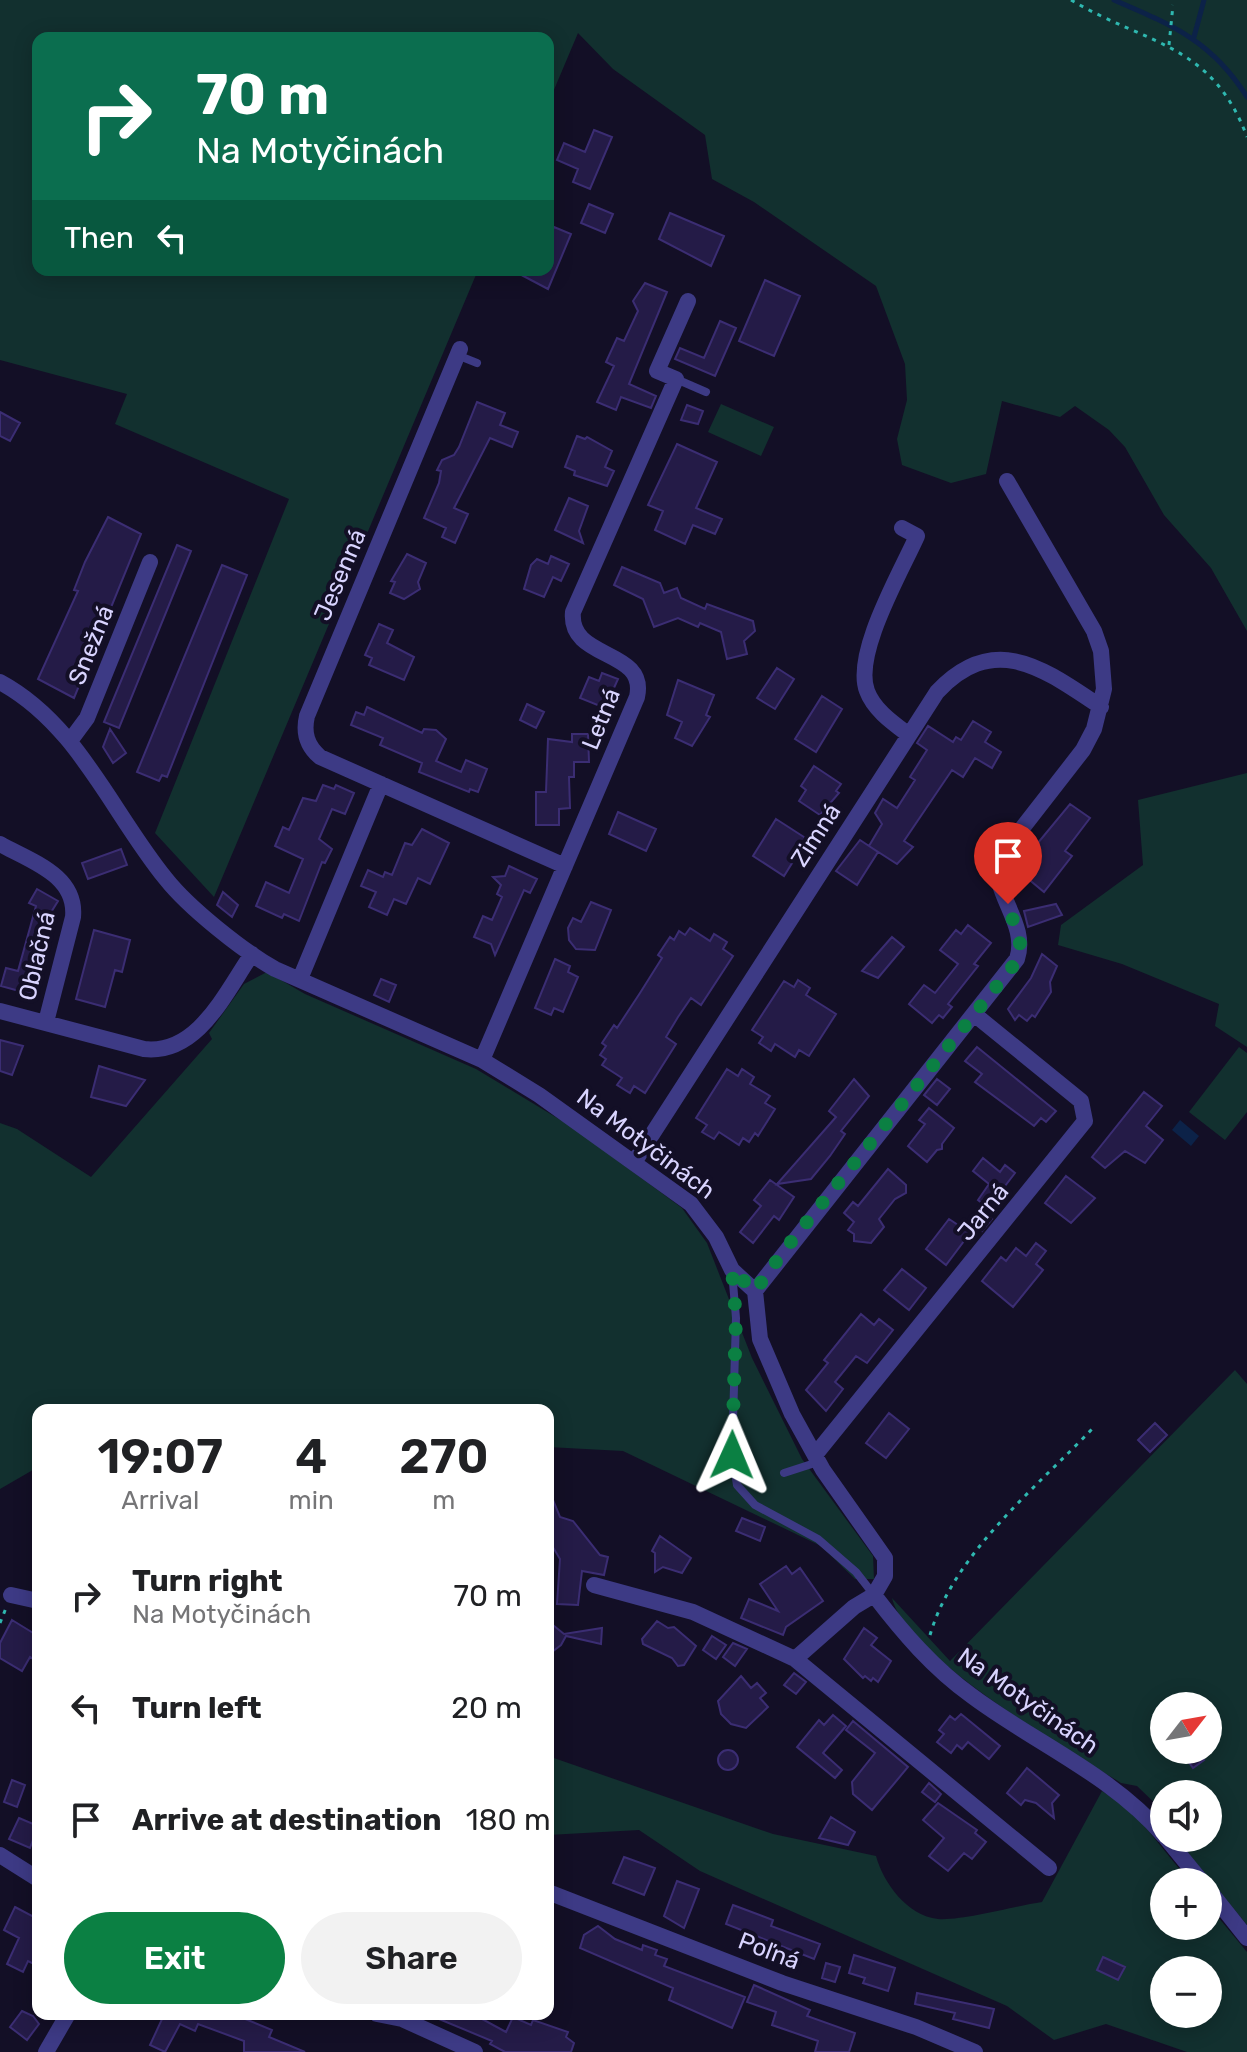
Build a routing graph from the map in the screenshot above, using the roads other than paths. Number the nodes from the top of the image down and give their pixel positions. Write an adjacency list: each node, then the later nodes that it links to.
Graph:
1 (688, 301): 4 (street)
2 (459, 352): 3 (lane); 13 (street, Jesenná)
3 (477, 363)
4 (676, 379): 5 (lane); 15 (street, Letná)
5 (706, 392)
6 (1007, 481): 10 (street)
7 (902, 528): 11 (street)
8 (150, 562): 12 (street, Snežná)
9 (0, 682): 12 (street, Na Motyčinách)
10 (1101, 707): 11 (street, Zimná); 19 (street)
11 (909, 735): 22 (street, Zimná)
12 (70, 741): 16 (street, Na Motyčinách)
13 (381, 784): 15 (street, Jesenná); 17 (street)
14 (0, 844): 20 (street, Oblačná)
15 (565, 866): 21 (street, Letná)
16 (252, 954): 17 (street, Na Motyčinách); 20 (street, Oblačná)
17 (300, 979): 21 (street, Na Motyčinách)
18 (0, 1011): 20 (street, Oblačná)
19 (974, 1014): 24 (street); 25 (street, Jarná)
20 (46, 1022)
21 (482, 1060): 22 (street, Na Motyčinách)
22 (635, 1161): 23 (street, Na Motyčinách)
23 (732, 1270): 24 (street, Na Motyčinách); 28 (lane)
24 (755, 1291): 25 (street)
25 (816, 1458): 26 (lane); 28 (street)
26 (784, 1473)
27 (594, 1585): 31 (street)
28 (874, 1595): 31 (street); 32 (street, Na Motyčinách)
29 (6, 1596): 30 (street)
30 (32, 1600)
31 (795, 1659): 35 (street)
32 (1150, 1821)
33 (1177, 1852): 36 (street, Na Motyčinách)
34 (0, 1855): 37 (street)
35 (1049, 1868)
36 (1190, 1868)
37 (32, 1875)
38 (554, 1894): 45 (street, Poľná)
39 (1222, 1907): 40 (street)
40 (1247, 1938)
41 (65, 2020): 43 (street)
42 (404, 2020): 44 (street)
43 (46, 2052)
44 (475, 2052)
45 (975, 2052)

